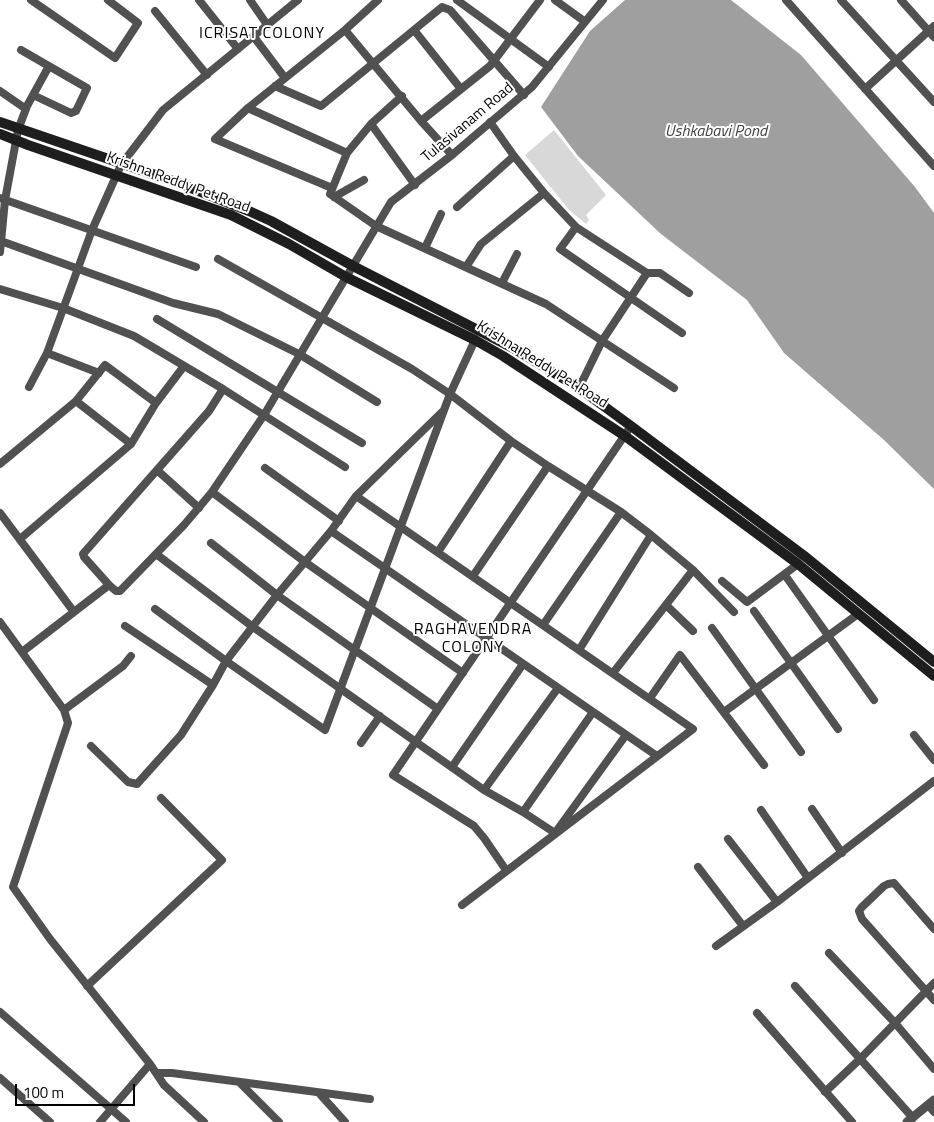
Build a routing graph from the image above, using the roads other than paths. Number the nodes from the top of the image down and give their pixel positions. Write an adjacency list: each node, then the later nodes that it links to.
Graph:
1 (31, 0): 2 (street)
2 (108, 0)
3 (198, 0): 24 (street)
4 (250, 0): 18 (street)
5 (298, 0): 18 (street)
6 (363, 0): 15 (street)
7 (378, 0): 15 (street)
8 (457, 0): 23 (street)
9 (540, 0): 23 (street)
10 (555, 0): 17 (street)
11 (603, 0): 17 (street, Tulasivanam Road)
12 (786, 0): 35 (street)
13 (841, 0): 27 (street)
14 (901, 0): 21 (street)
15 (370, 7): 19 (street)
16 (155, 11): 31 (street)
17 (584, 21): 30 (street, Tulasivanam Road)
18 (268, 26): 22 (street)
19 (345, 30): 28 (street); 32 (street)
20 (414, 30): 26 (street); 28 (street); 34 (street)
21 (932, 31): 27 (street)
22 (254, 37): 24 (street); 32 (street)
23 (510, 40): 26 (street); 30 (street)
24 (238, 49): 31 (street)
25 (21, 50): 29 (street)
26 (494, 60): 34 (street); 38 (street)
27 (896, 60): 35 (street); 40 (street)
28 (374, 63): 33 (street); 39 (street)
29 (49, 66): 37 (street); 37 (street)
30 (549, 67): 38 (street, Tulasivanam Road)
31 (207, 75): 53 (street)
32 (285, 78): 33 (street)
33 (275, 86): 41 (street)
34 (462, 88): 43 (street)
35 (865, 89): 54 (street)
36 (0, 90): 42 (street)
37 (33, 95): 42 (street)
38 (524, 95): 45 (street, Tulasivanam Road)
39 (402, 96): 43 (street); 46 (street)
40 (934, 102)
41 (248, 108): 50 (street); 58 (street)
42 (26, 109): 47 (street)
43 (421, 121): 51 (street)
44 (0, 122): 47 (main road, Krishna Reddy Pet Road)
45 (490, 122): 51 (street, Tulasivanam Road); 52 (street)
46 (371, 124): 50 (street); 57 (street)
47 (18, 130): 49 (street); 53 (main road, Krishna Reddy Pet Road)
48 (0, 134): 49 (main road, Krishna Reddy Pet Road)
49 (15, 141): 55 (main road, Krishna Reddy Pet Road); 61 (street)
50 (347, 153): 58 (street)
51 (452, 155): 57 (street, Tulasivanam Road)
52 (514, 156): 59 (street); 62 (street)
53 (121, 164): 55 (street); 72 (main road, Krishna Reddy Pet Road)
54 (934, 166)
55 (116, 176): 66 (street); 77 (main road, Krishna Reddy Pet Road)
56 (364, 180): 60 (street)
57 (415, 185): 64 (street, Tulasivanam Road)
58 (332, 188): 60 (street)
59 (544, 193): 65 (street); 74 (street)
60 (334, 197): 64 (street)
61 (3, 199): 66 (street); 67 (street)
62 (457, 207)
63 (441, 214): 68 (street)
64 (376, 226): 68 (street); 72 (street, Tulasivanam Road)
65 (576, 227): 76 (street); 81 (street)
66 (92, 230): 73 (street); 75 (street)
67 (1, 241): 69 (street); 75 (street)
68 (425, 248): 74 (street)
69 (0, 252)
70 (517, 254): 78 (street)
71 (218, 259): 84 (street)
72 (353, 266): 77 (street, Tulasivanam Road); 93 (main road, Krishna Reddy Pet Road)
73 (196, 267)
74 (466, 267): 78 (street)
75 (77, 268): 82 (street); 89 (street)
76 (647, 273): 80 (street); 81 (street)
77 (346, 277): 84 (street, Tulasivanam Road); 86 (main road, Krishna Reddy Pet Road)
78 (502, 283): 87 (street)
79 (0, 289): 82 (street)
80 (689, 293)
81 (631, 297): 85 (street); 87 (street)
82 (63, 308): 88 (street); 90 (street)
83 (157, 319): 96 (street)
84 (321, 319): 89 (street, Tulasivanam Road); 97 (street)
85 (682, 333)
86 (475, 340): 97 (street); 104 (main road, Krishna Reddy Pet Road)
87 (602, 341): 93 (street); 94 (street)
88 (47, 354): 91 (street); 92 (street)
89 (299, 354): 96 (street, Tulasivanam Road); 99 (street)
90 (184, 366): 95 (street); 100 (street)
91 (99, 373): 98 (street); 100 (street)
92 (29, 387)
93 (579, 388): 103 (main road, Krishna Reddy Pet Road)
94 (674, 388)
95 (223, 389): 102 (street); 112 (street)
96 (278, 391): 102 (street, Tulasivanam Road); 106 (street)
97 (450, 394): 101 (street); 105 (street)
98 (76, 401): 107 (street); 108 (street)
99 (377, 402)
100 (156, 404): 107 (street)
101 (444, 410): 115 (street); 120 (street)
102 (264, 415): 109 (street); 114 (street, Tulasivanam Road)
103 (631, 426): 104 (street); 158 (main road, Krishna Reddy Pet Road)
104 (625, 436): 113 (street); 128 (main road, Krishna Reddy Pet Road)
105 (511, 441): 110 (street); 125 (street)
106 (362, 443)
107 (131, 444): 123 (street)
108 (0, 464)
109 (344, 466)
110 (548, 466): 113 (street); 131 (street)
111 (266, 468): 119 (street)
112 (157, 470): 116 (street); 134 (street)
113 (587, 491): 117 (street); 136 (street)
114 (212, 492): 116 (street, Tulasivanam Road); 127 (street)
115 (356, 496): 119 (street); 120 (street)
116 (199, 508): 126 (street, Tulasivanam Road)
117 (621, 512): 122 (street); 145 (street)
118 (0, 513): 123 (street)
119 (339, 521): 121 (street)
120 (401, 527): 125 (street); 129 (street)
121 (331, 531): 127 (street); 129 (street)
122 (651, 534): 130 (street); 153 (street)
123 (20, 539): 141 (street)
124 (210, 543): 135 (street)
125 (438, 552): 131 (street)
126 (156, 554): 134 (street, Tulasivanam Road); 147 (street)
127 (306, 562): 135 (street); 138 (street)
128 (798, 564): 133 (street); 143 (main road, Krishna Reddy Pet Road)
129 (386, 569): 138 (street); 151 (street)
130 (693, 570): 137 (street); 142 (street)
131 (473, 576): 136 (street)
132 (787, 578): 150 (street)
133 (722, 581)
134 (110, 585): 141 (street)
135 (277, 595): 147 (street); 152 (street)
136 (511, 603): 145 (street); 151 (street)
137 (666, 605): 149 (street); 161 (street)
138 (371, 608): 152 (street); 160 (street)
139 (155, 609): 156 (street)
140 (754, 611): 157 (street)
141 (74, 612): 154 (street)
142 (734, 612)
143 (858, 614): 150 (street); 162 (main road, Krishna Reddy Pet Road)
144 (0, 622): 154 (street)
145 (543, 625): 153 (street)
146 (125, 626): 163 (street)
147 (253, 627): 156 (street); 164 (street)
148 (712, 628): 166 (street)
149 (693, 632)
150 (827, 635): 157 (street); 168 (street)
151 (486, 638): 159 (street); 160 (street)
152 (355, 650): 164 (street); 169 (street)
153 (579, 650): 161 (street)
154 (22, 652): 170 (street)
155 (131, 656): 170 (street)
156 (226, 662): 163 (street); 164 (street)
157 (790, 662): 166 (street); 174 (street)
158 (934, 662)
159 (523, 664): 165 (street); 184 (street)
160 (463, 673): 169 (street)
161 (613, 673): 167 (street)
162 (934, 676)
163 (213, 686): 179 (street)
164 (341, 688): 173 (street)
165 (558, 688): 171 (street); 186 (street)
166 (756, 689): 172 (street); 180 (street)
167 (650, 698): 172 (street); 181 (street)
168 (874, 700)
169 (438, 709): 177 (street)
170 (64, 710): 204 (street)
171 (594, 712): 175 (street); 190 (street)
172 (724, 712): 183 (street)
173 (380, 716): 177 (street); 178 (street)
174 (838, 729)
175 (626, 735): 181 (street); 191 (street)
176 (914, 735): 182 (street)
177 (416, 742): 184 (street); 195 (street)
178 (361, 743)
179 (91, 746)
180 (801, 752)
181 (657, 756): 191 (street)
182 (934, 760)
183 (764, 765)
184 (452, 767): 186 (street)
185 (934, 781): 193 (street)
186 (484, 790): 190 (street)
187 (161, 798): 204 (street)
188 (812, 809): 193 (street)
189 (760, 810): 196 (street)
190 (523, 812): 191 (street)
191 (554, 833): 195 (street)
192 (728, 839): 197 (street)
193 (842, 853): 196 (street)
194 (698, 867): 199 (street)
195 (506, 870): 198 (street)
196 (808, 878): 197 (street)
197 (777, 902): 199 (street)
198 (462, 905)
199 (743, 926): 201 (street)
200 (934, 929): 206 (street)
201 (716, 946)
202 (829, 953): 210 (street)
203 (934, 983): 206 (street)
204 (87, 986): 212 (street)
205 (795, 986): 211 (street)
206 (926, 991): 207 (street); 210 (street)
207 (934, 1000)
208 (0, 1012): 221 (street)
209 (757, 1013): 217 (street)
210 (895, 1023): 211 (street); 213 (street)
211 (860, 1059): 217 (street); 222 (street)
212 (150, 1064): 214 (street); 221 (street)
213 (934, 1069)
214 (157, 1074): 216 (street); 226 (street)
215 (0, 1078): 223 (street)
216 (239, 1082): 218 (street); 227 (street)
217 (825, 1092): 229 (street)
218 (319, 1093): 219 (street); 228 (street)
219 (370, 1099)
220 (932, 1106): 222 (street)
221 (112, 1108): 224 (street); 225 (street)
222 (910, 1120)
223 (50, 1122)
224 (100, 1122)
225 (126, 1122)
226 (204, 1122)
227 (279, 1122)
228 (345, 1122)
229 (852, 1122)

